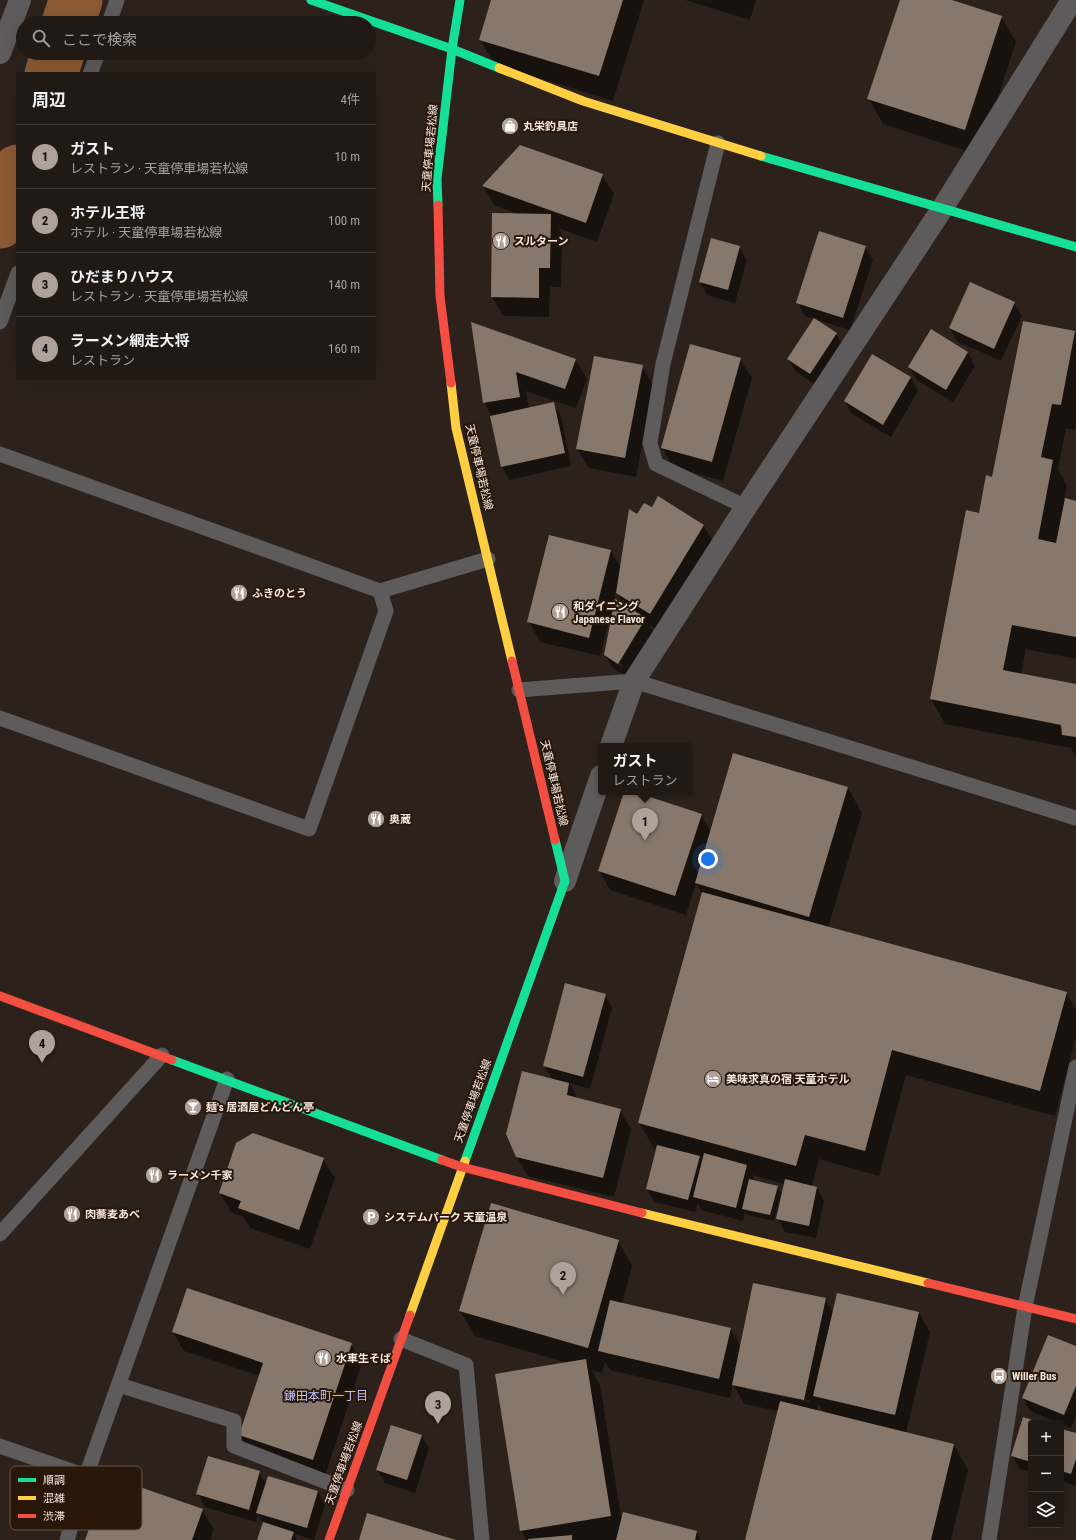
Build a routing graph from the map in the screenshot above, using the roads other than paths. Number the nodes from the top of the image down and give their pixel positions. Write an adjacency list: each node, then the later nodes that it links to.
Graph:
1 (20, 0): 10 (street)
2 (117, 0): 6 (lane)
3 (311, 0): 7 (street)
4 (460, 0): 9 (street, 天童停車場若松線)
5 (1066, 2): 14 (street)
6 (111, 16)
7 (357, 16)
8 (376, 23): 9 (street)
9 (452, 49): 13 (street); 20 (street, 天童停車場若松線)
10 (0, 53)
11 (95, 60): 12 (lane)
12 (91, 72)
13 (718, 143): 14 (street); 19 (lane)
14 (942, 209): 15 (street); 19 (street)
15 (1076, 247)
16 (16, 278): 17 (lane)
17 (0, 322)
18 (0, 454): 21 (lane)
19 (746, 507): 22 (street)
20 (488, 559): 21 (lane); 23 (street, 天童停車場若松線)
21 (380, 591): 24 (lane)
22 (634, 681): 23 (lane); 25 (street); 27 (lane)
23 (519, 690): 28 (street, 天童停車場若松線)
24 (0, 718)
25 (613, 743)
26 (598, 785): 28 (street)
27 (1076, 818)
28 (564, 881): 33 (street, 天童停車場若松線)
29 (0, 996): 30 (street)
30 (162, 1055): 32 (street); 34 (lane)
31 (1076, 1067): 35 (lane)
32 (227, 1079): 33 (street); 38 (lane)
33 (462, 1167): 35 (street); 37 (street, 天童停車場若松線)
34 (0, 1234)
35 (1025, 1307): 36 (street); 47 (lane)
36 (1076, 1319)
37 (401, 1339): 42 (street, 天童停車場若松線); 46 (lane)
38 (118, 1385): 41 (lane); 42 (lane)
39 (0, 1446): 40 (lane)
40 (57, 1466)
41 (90, 1466)
42 (347, 1490): 45 (street, 天童停車場若松線)
43 (69, 1530): 44 (lane)
44 (66, 1540)
45 (329, 1540)
46 (482, 1540)
47 (988, 1540)

